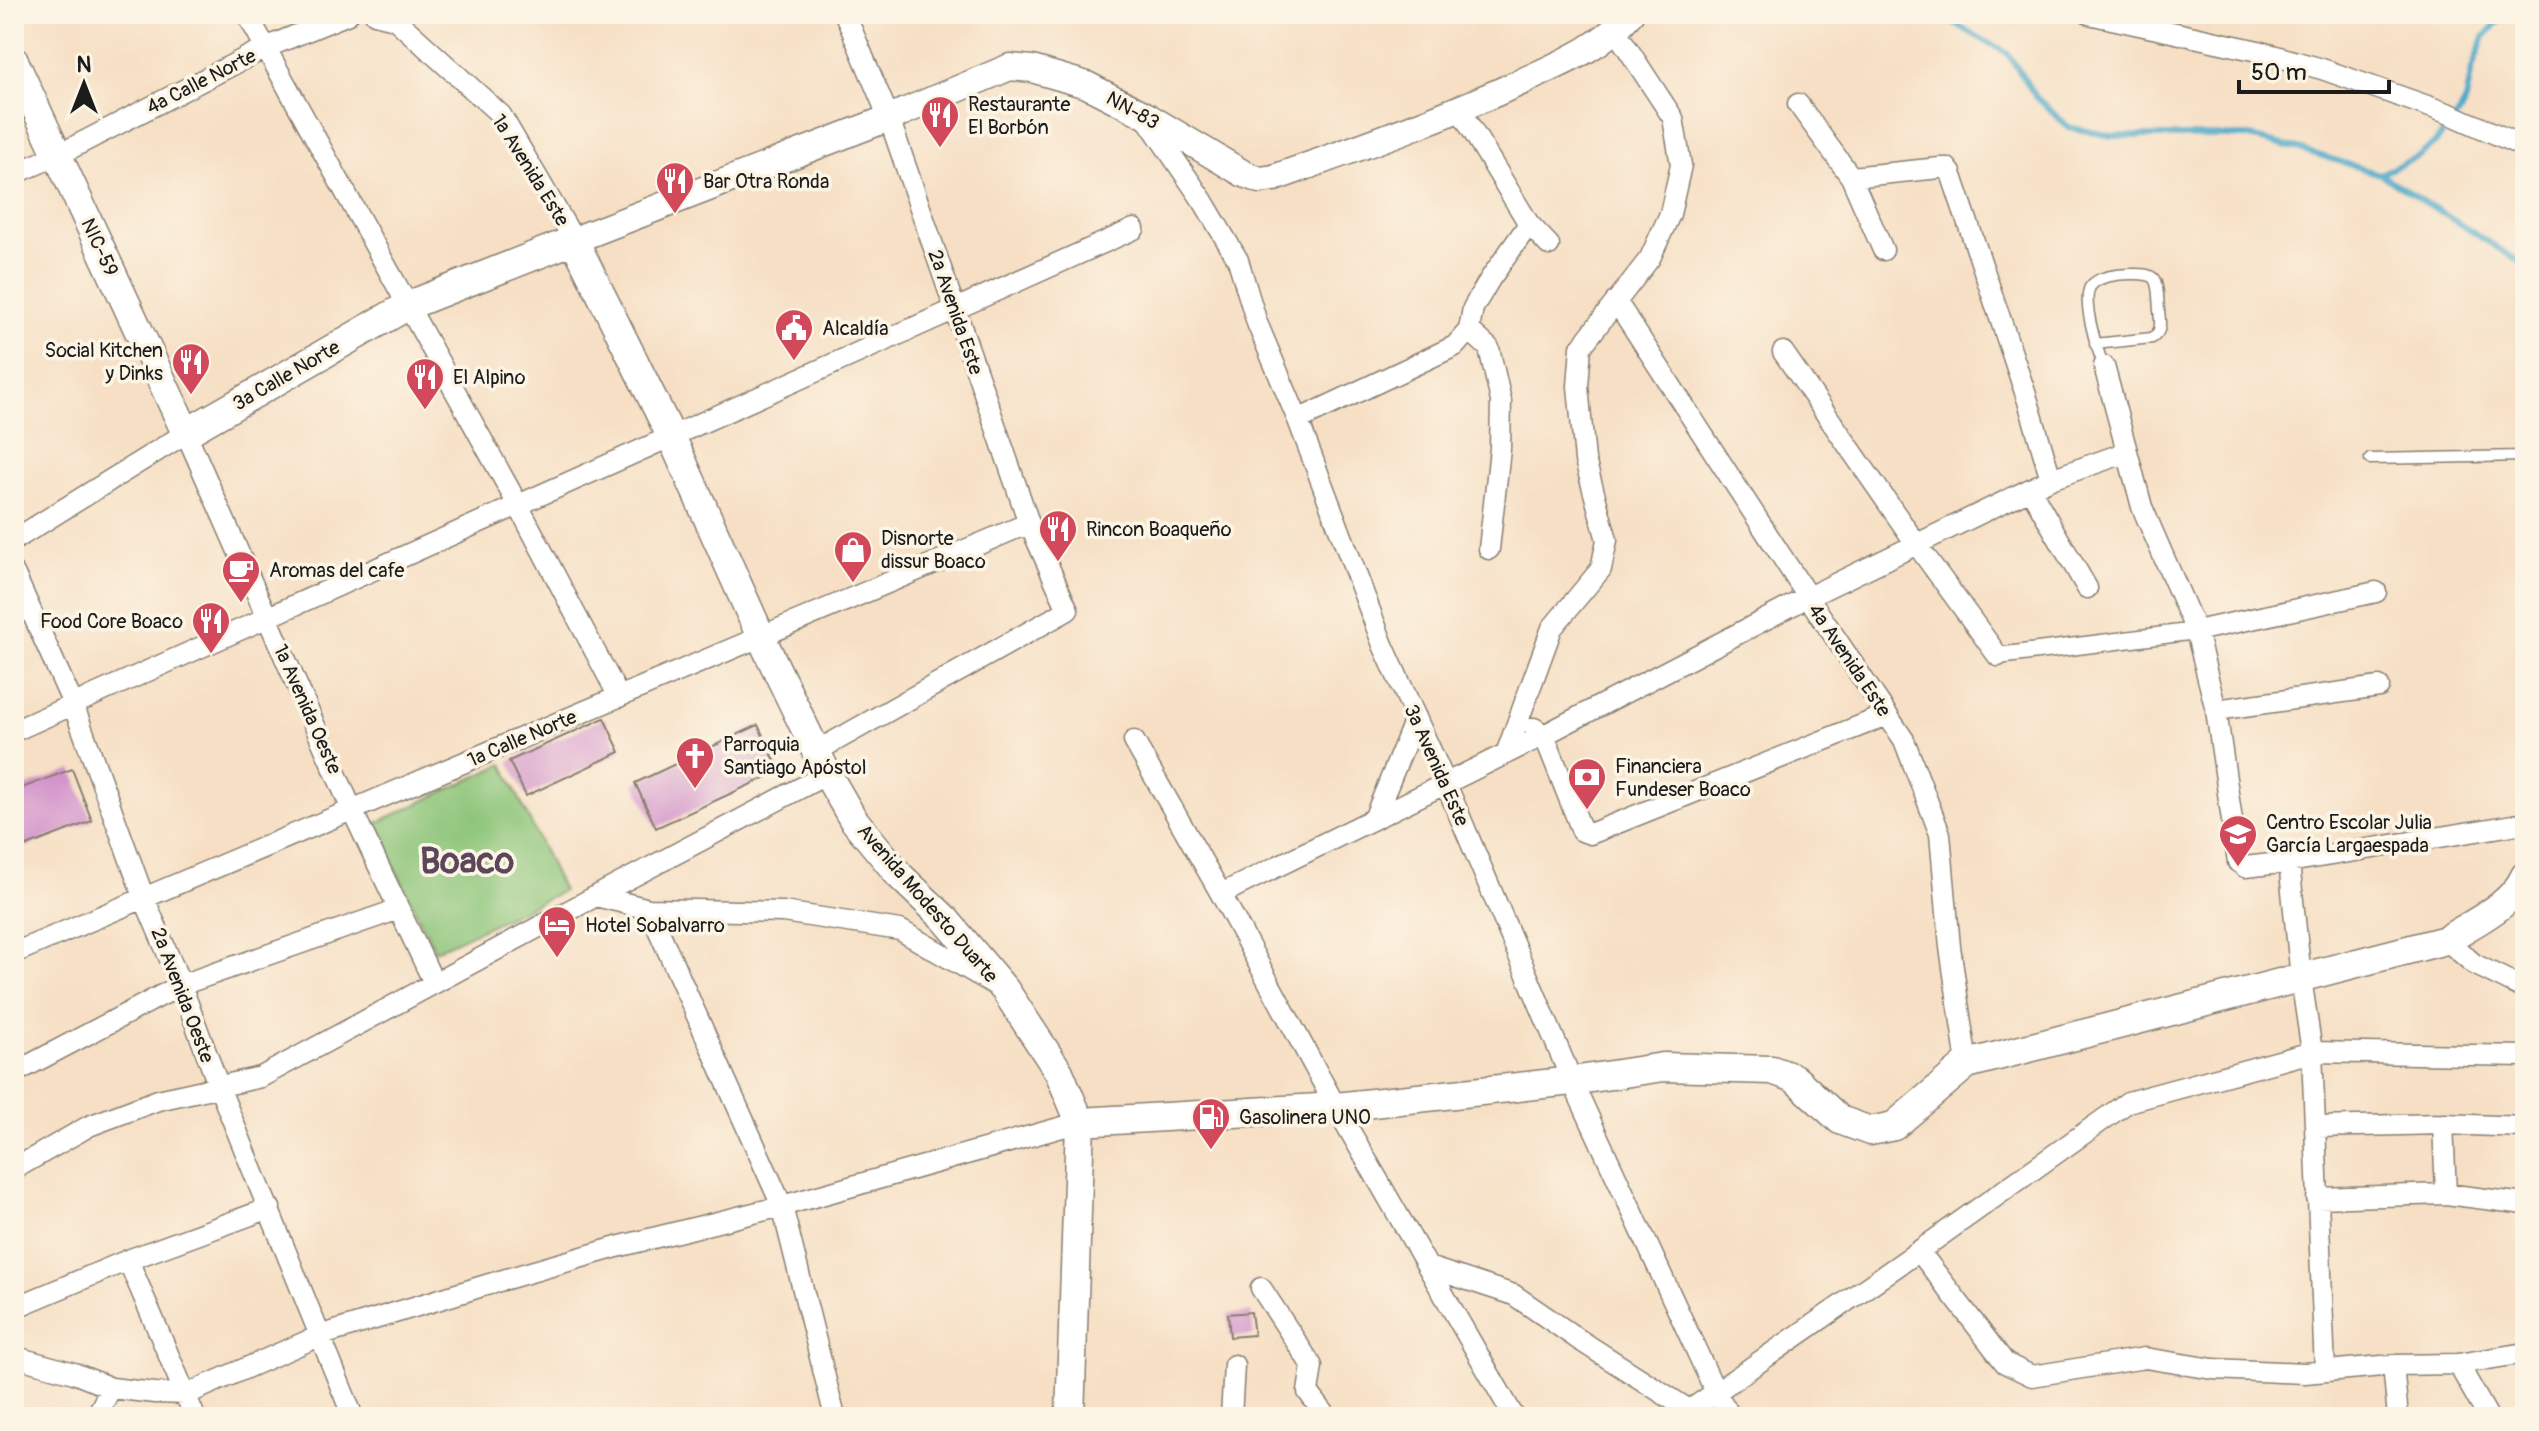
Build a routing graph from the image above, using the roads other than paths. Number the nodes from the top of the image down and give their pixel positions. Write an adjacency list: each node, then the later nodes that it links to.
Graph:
1 (247, 14): 7 (street)
2 (348, 14): 7 (street, 4a Calle Norte)
3 (375, 14): 19 (street, 1a Avenida Este)
4 (845, 14): 12 (street, 2a Avenida Este)
5 (2089, 14): 13 (street)
6 (1623, 22): 10 (street, NN-83 / NN-83); 22 (street)
7 (265, 48): 14 (street, 4a Calle Norte); 23 (street)
8 (14, 61): 14 (main road, NIC-59 / NIC-59)
9 (1798, 104): 16 (street)
10 (1460, 110): 11 (street, NN-83 / NN-83); 17 (street)
11 (1145, 115): 12 (street, NN-83 / NN-83); 29 (street, 3a Avenida Este)
12 (889, 118): 19 (street, NN-83 / NN-83); 24 (street, 2a Avenida Este)
13 (2525, 147)
14 (58, 155): 15 (street, 4a Calle Norte); 30 (main road, NIC-59 / NIC-59)
15 (14, 174)
16 (1851, 177): 21 (street); 35 (street)
17 (1529, 224): 20 (street); 25 (street)
18 (1134, 229): 24 (street)
19 (574, 240): 23 (main road, 3a Calle Norte); 31 (main road, Avenida Modesto Duarte)
20 (1549, 245)
21 (1883, 250)
22 (1616, 301): 45 (street, 4a Avenida Este); 56 (street)
23 (407, 306): 30 (main road, 3a Calle Norte); 37 (street)
24 (956, 309): 31 (street); 38 (street, 2a Avenida Este)
25 (1469, 330): 29 (street); 41 (street)
26 (2095, 344): 26 (lane); 28 (lane)
27 (1783, 352): 40 (street)
28 (2104, 366): 32 (street)
29 (1298, 420): 55 (street, 3a Avenida Este)
30 (186, 433): 39 (street, 3a Calle Norte); 46 (street, 1a Avenida Oeste)
31 (671, 436): 37 (street); 48 (main road, Avenida Modesto Duarte)
32 (2127, 452): 35 (street); 47 (street)
33 (2525, 456): 34 (lane)
34 (2370, 459)
35 (2051, 479): 36 (street)
36 (2030, 489): 40 (street); 43 (street)
37 (518, 505): 46 (street); 51 (street)
38 (1029, 523): 48 (street, 1a Calle Norte); 61 (street, 2a Avenida Este)
39 (14, 540)
40 (1917, 545): 45 (street); 49 (street)
41 (1489, 549)
42 (14, 573): 52 (street, 2a Avenida Oeste)
43 (2087, 588)
44 (2376, 592): 47 (street)
45 (1808, 597): 54 (street, 4a Avenida Este); 58 (street)
46 (268, 617): 52 (street); 63 (street, 1a Avenida Oeste)
47 (2196, 631): 49 (street); 53 (street)
48 (761, 637): 51 (street, 1a Calle Norte); 61 (main road, Avenida Modesto Duarte)
49 (1998, 656)
50 (2379, 687): 53 (street)
51 (619, 697): 63 (street, 1a Calle Norte)
52 (73, 704): 57 (street); 70 (street, 2a Avenida Oeste)
53 (2216, 710): 66 (street)
54 (1887, 715): 58 (street); 82 (street, 4a Avenida Este)
55 (1416, 717): 62 (street, 3a Avenida Este); 64 (street)
56 (1520, 717): 58 (street); 60 (street)
57 (14, 731)
58 (1544, 735): 60 (street)
59 (1134, 741): 68 (street)
60 (1506, 754): 62 (street)
61 (822, 762): 69 (street); 79 (main road, Avenida Modesto Duarte)
62 (1446, 784): 64 (street); 84 (street, 3a Avenida Este)
63 (352, 810): 70 (street, 1a Calle Norte); 71 (street, 1a Avenida Oeste)
64 (1374, 819): 68 (street)
65 (2525, 823): 66 (street)
66 (2289, 862): 75 (street)
67 (2523, 887): 73 (main road)
68 (1221, 894): 86 (street)
69 (596, 896): 72 (street); 76 (street)
70 (144, 898): 74 (street, 1a Calle Norte); 77 (street, 2a Avenida Oeste)
71 (399, 909): 76 (street, 1a Avenida Oeste); 77 (street)
72 (649, 909): 79 (street); 95 (street)
73 (2446, 940): 75 (main road); 78 (street)
74 (14, 953)
75 (2301, 978): 80 (street); 82 (main road)
76 (434, 983): 85 (street)
77 (181, 985): 83 (street); 85 (street, 2a Avenida Oeste)
78 (2525, 989)
79 (1005, 990): 87 (main road, Avenida Modesto Duarte)
80 (2312, 1052): 81 (street); 89 (street); 97 (street)
81 (2525, 1056)
82 (1967, 1064): 84 (main road)
83 (14, 1073)
84 (1572, 1081): 86 (main road); 110 (street, 3a Avenida Este)
85 (219, 1087): 91 (street); 96 (street, 2a Avenida Oeste)
86 (1336, 1107): 87 (main road); 99 (street)
87 (1080, 1122): 95 (street); 117 (main road, Avenida Modesto Duarte)
88 (2443, 1124): 89 (street); 90 (street); 92 (street)
89 (2316, 1127): 93 (street)
90 (2525, 1127)
91 (14, 1169)
92 (2446, 1194): 93 (street); 94 (street)
93 (2317, 1198): 108 (street)
94 (2525, 1204)
95 (782, 1206): 102 (street); 116 (street)
96 (270, 1208): 98 (street); 102 (street, 2a Avenida Oeste)
97 (1919, 1251): 108 (street); 110 (street)
98 (128, 1260): 101 (street); 111 (street)
99 (1428, 1267): 112 (street); 120 (street)
100 (1261, 1288): 119 (street)
101 (14, 1308)
102 (319, 1336): 111 (street); 115 (street, 2a Avenida Oeste)
103 (2525, 1353): 105 (street)
104 (17, 1355): 109 (street)
105 (2458, 1364): 107 (street); 123 (street)
106 (1234, 1365): 118 (street)
107 (2393, 1365): 108 (street); 122 (street)
108 (2325, 1371)
109 (111, 1388): 111 (street); 113 (street)
110 (1716, 1393): 112 (street); 121 (street, 3a Avenida Este)
111 (187, 1394): 114 (street)
112 (1684, 1413)
113 (96, 1417)
114 (195, 1417)
115 (353, 1417)
116 (835, 1417)
117 (1070, 1417)
118 (1231, 1417)
119 (1327, 1417)
120 (1514, 1417)
121 (1731, 1417)
122 (2398, 1417)
123 (2488, 1417)

